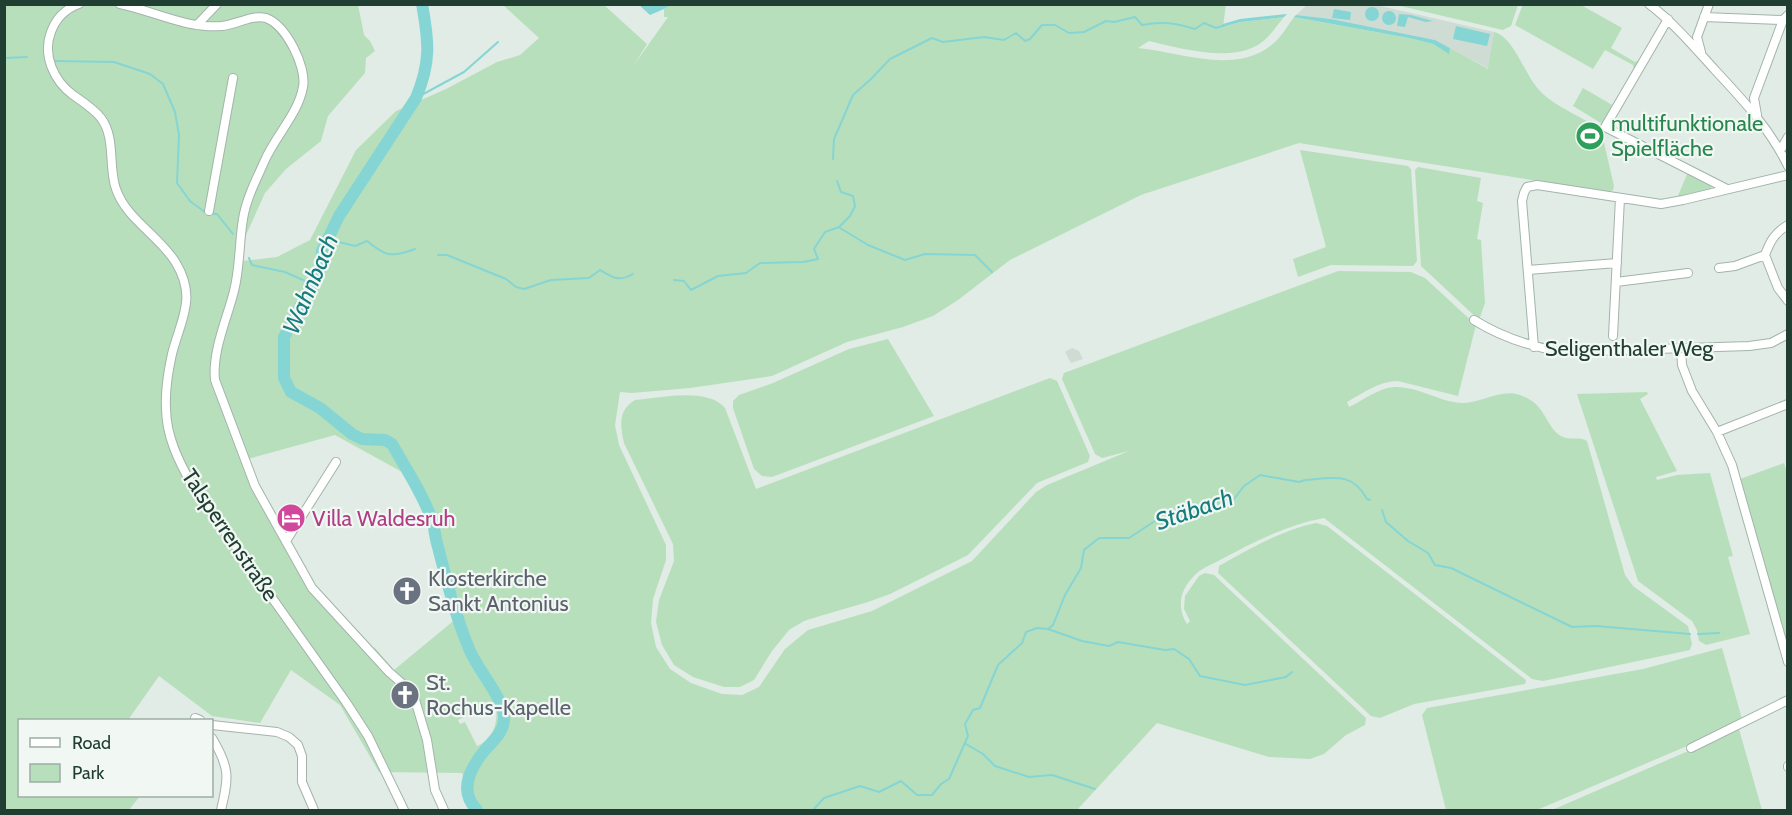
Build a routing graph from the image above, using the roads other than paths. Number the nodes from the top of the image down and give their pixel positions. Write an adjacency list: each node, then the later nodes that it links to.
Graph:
1 (79, 4): 44 (street, Talsperrenstraße)
2 (120, 4): 9 (street)
3 (217, 4): 9 (street)
4 (1649, 4): 8 (street)
5 (1709, 4): 6 (street)
6 (1704, 17): 7 (street); 10 (street)
7 (1785, 18): 12 (street)
8 (1668, 19): 10 (street); 17 (street)
9 (197, 25): 36 (street)
10 (1701, 54): 12 (street)
11 (233, 78): 19 (street)
12 (1758, 117): 14 (street)
13 (1788, 137): 14 (street)
14 (1780, 151): 15 (street)
15 (1788, 166)
16 (1788, 174): 17 (street)
17 (1726, 189): 18 (street)
18 (1620, 198): 22 (street); 24 (street)
19 (209, 211)
20 (1788, 225): 21 (street)
21 (1765, 255): 23 (street); 27 (street)
22 (1617, 263): 24 (street); 26 (street)
23 (1719, 268)
24 (1528, 270): 31 (street)
25 (1688, 273): 26 (street)
26 (1616, 282): 30 (street)
27 (1788, 301)
28 (1474, 320): 31 (street, Seligenthaler Weg)
29 (1788, 334): 32 (street, Seligenthaler Weg)
30 (1613, 336)
31 (1534, 347): 32 (street, Seligenthaler Weg)
32 (1681, 349): 34 (street)
33 (1788, 404): 34 (street)
34 (1717, 432): 37 (street)
35 (336, 462): 36 (street)
36 (286, 541): 45 (street)
37 (1788, 662)
38 (1788, 700): 41 (street)
39 (213, 725): 43 (street)
40 (213, 740): 42 (street)
41 (1691, 748)
42 (220, 810)
43 (314, 810)
44 (404, 810)
45 (444, 810)

